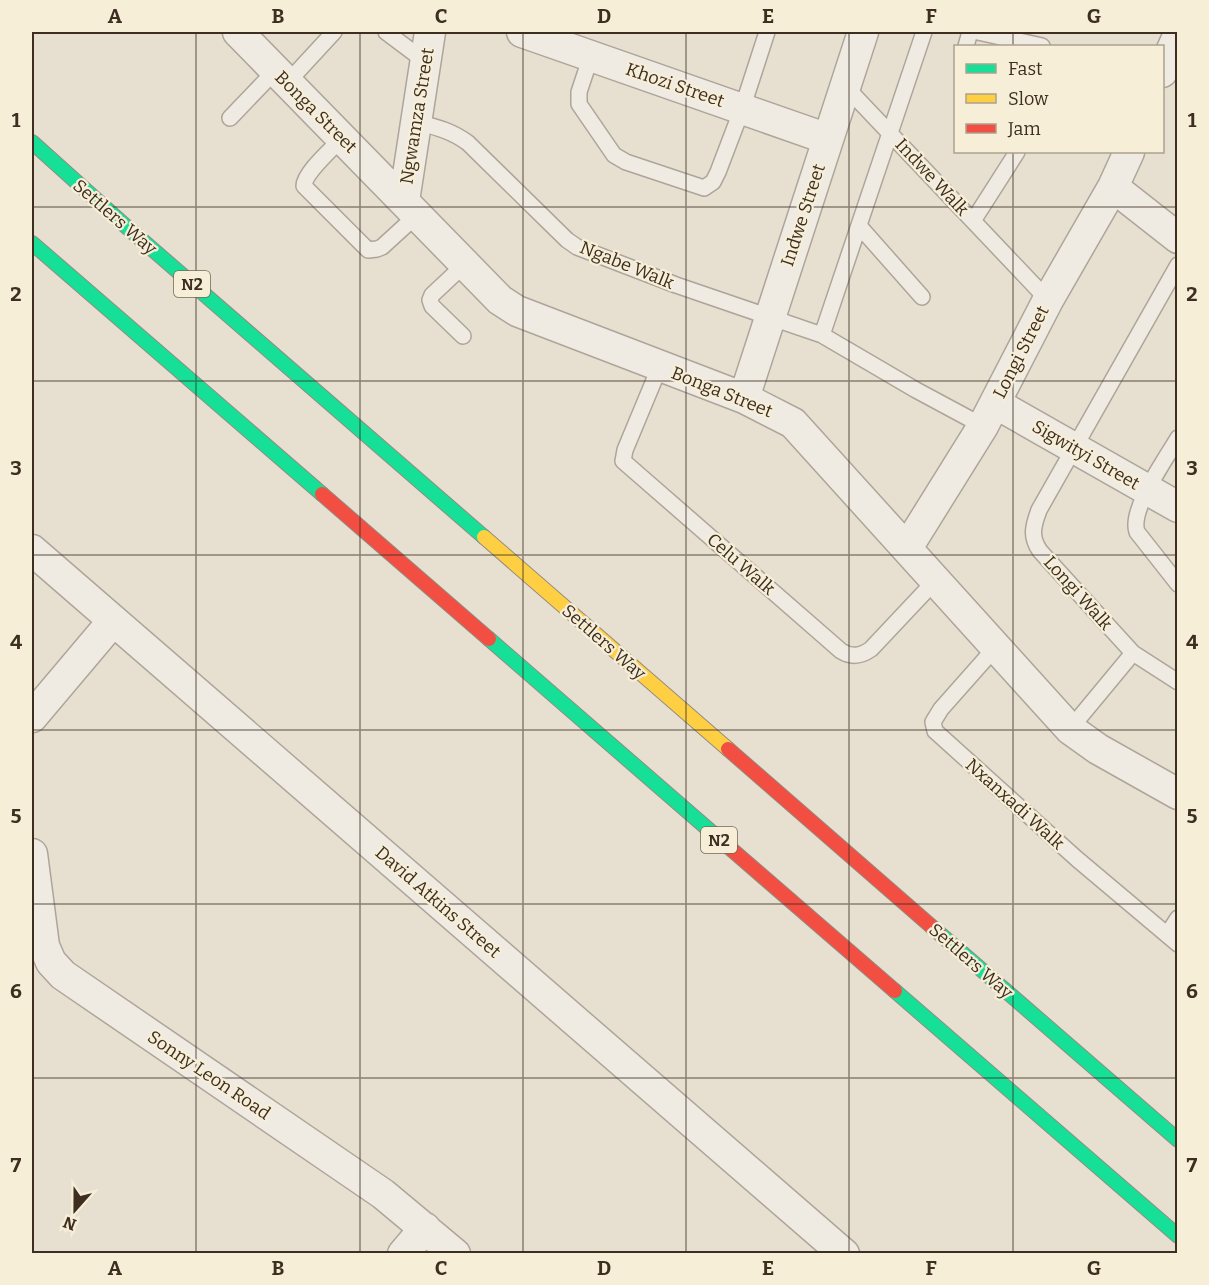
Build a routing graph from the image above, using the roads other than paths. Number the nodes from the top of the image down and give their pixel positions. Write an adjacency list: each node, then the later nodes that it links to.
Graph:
1 (238, 32): 15 (street, Bonga Street)
2 (334, 32): 15 (lane)
3 (386, 32): 13 (lane)
4 (430, 32): 13 (street, Ngwamza Street)
5 (767, 32): 17 (lane)
6 (863, 32): 16 (street, Indwe Street)
7 (924, 32): 20 (lane, Indwe Walk)
8 (978, 32): 11 (lane)
9 (539, 34): 12 (street, Khozi Street)
10 (1178, 36): 14 (street)
11 (1037, 45)
12 (591, 56): 17 (street, Khozi Street); 17 (lane)
13 (426, 62): 19 (street, Ngwamza Street)
14 (1164, 68)
15 (281, 77): 18 (lane); 21 (street, Bonga Street)
16 (845, 86): 20 (lane, Indwe Walk); 22 (street, Indwe Street)
17 (742, 109): 22 (street, Khozi Street)
18 (230, 117)
19 (417, 122): 27 (street, Ngwamza Street); 36 (lane, Ngabe Walk)
20 (890, 133): 28 (lane, Indwe Walk); 29 (lane, Indwe Walk)
21 (342, 138): 27 (street, Bonga Street); 27 (lane)
22 (828, 139): 36 (street, Indwe Street)
23 (32, 142): 60 (highway, Settlers Way / N2)
24 (1016, 153): 28 (lane, Indwe Walk)
25 (1129, 153): 26 (street, Longi Street)
26 (1113, 187): 30 (street); 35 (street, Longi Street)
27 (411, 208): 32 (street, Bonga Street)
28 (973, 221): 35 (lane, Indwe Walk)
29 (860, 227): 34 (lane); 37 (lane, Indwe Walk)
30 (1178, 238)
31 (32, 243): 61 (highway, N2)
32 (464, 265): 38 (lane); 39 (street, Bonga Street)
33 (1178, 265): 43 (lane)
34 (922, 297)
35 (1048, 300): 41 (street, Longi Street)
36 (769, 317): 37 (lane, Ngabe Walk); 40 (street, Indwe Street)
37 (822, 335): 41 (lane, Ngabe Walk)
38 (463, 336)
39 (660, 366): 40 (street, Bonga Street); 48 (lane, Celu Walk)
40 (744, 398): 46 (street, Bonga Street)
41 (989, 414): 43 (street, Sigwityi Street); 46 (street, Longi Street)
42 (1178, 438): 44 (lane)
43 (1074, 449): 44 (street, Sigwityi Street); 52 (lane, Longi Walk)
44 (1148, 490): 45 (street, Sigwityi Street); 49 (lane)
45 (1178, 507)
46 (907, 548): 48 (street, Bonga Street)
47 (32, 550): 50 (street, David Atkins Street)
48 (935, 581): 51 (street, Bonga Street)
49 (1178, 584)
50 (113, 621): 54 (street); 67 (street, David Atkins Street)
51 (995, 648): 55 (street, Bonga Street); 59 (lane, Nxanxadi Walk)
52 (1133, 653): 53 (lane, Longi Walk); 55 (lane)
53 (1178, 681)
54 (32, 717)
55 (1070, 729): 56 (street, Bonga Street)
56 (1178, 794)
57 (32, 854): 62 (street, Sonny Leon Road)
58 (1178, 918): 59 (lane)
59 (1172, 940)
60 (1178, 1140)
61 (1133, 1198): 63 (highway, N2); 64 (highway)
62 (425, 1228): 65 (street); 66 (street, Sonny Leon Road)
63 (1178, 1236)
64 (1178, 1244)
65 (403, 1254)
66 (455, 1254)
67 (844, 1254)

